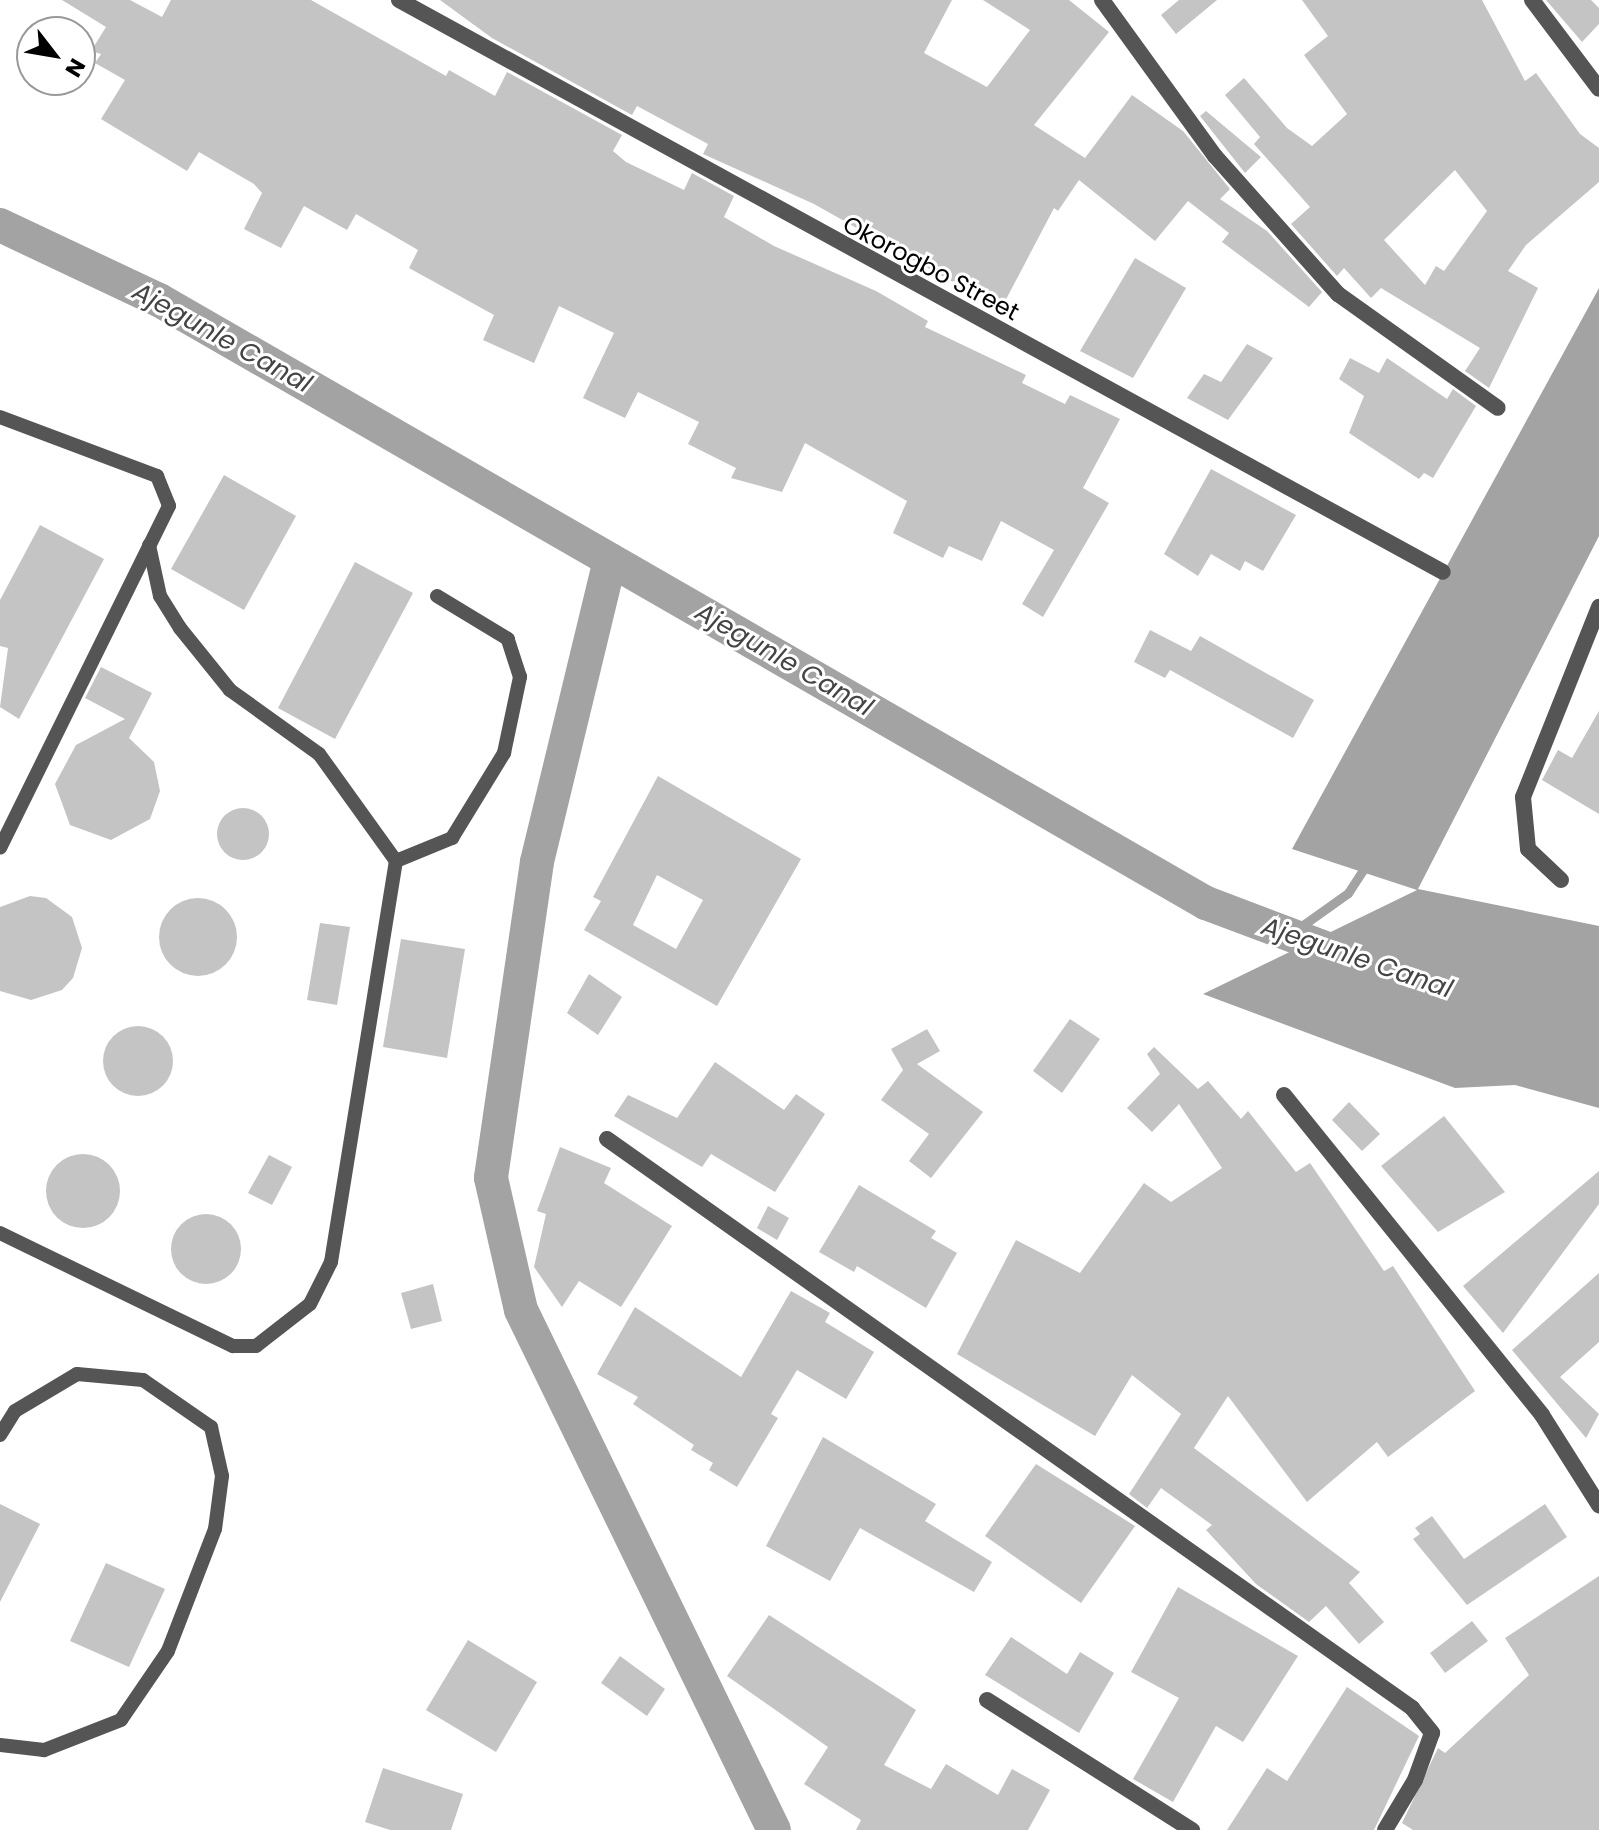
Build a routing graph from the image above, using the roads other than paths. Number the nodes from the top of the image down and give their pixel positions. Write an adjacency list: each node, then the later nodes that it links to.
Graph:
1 (399, 0): 8 (street, Okorogbo Street)
2 (1102, 0): 5 (street)
3 (1532, 0): 4 (street)
4 (1599, 89)
5 (1498, 408)
6 (0, 417): 7 (lane)
7 (149, 545): 11 (lane); 12 (lane)
8 (1443, 572)
9 (437, 596): 12 (lane)
10 (1599, 607): 13 (street)
11 (0, 848)
12 (396, 861): 16 (lane)
13 (1561, 880)
14 (1284, 1095): 18 (street)
15 (607, 1139): 22 (street)
16 (0, 1233)
17 (0, 1435): 20 (lane)
18 (1599, 1505)
19 (987, 1700): 21 (street)
20 (0, 1745)
21 (1192, 1830)
22 (1385, 1830)

